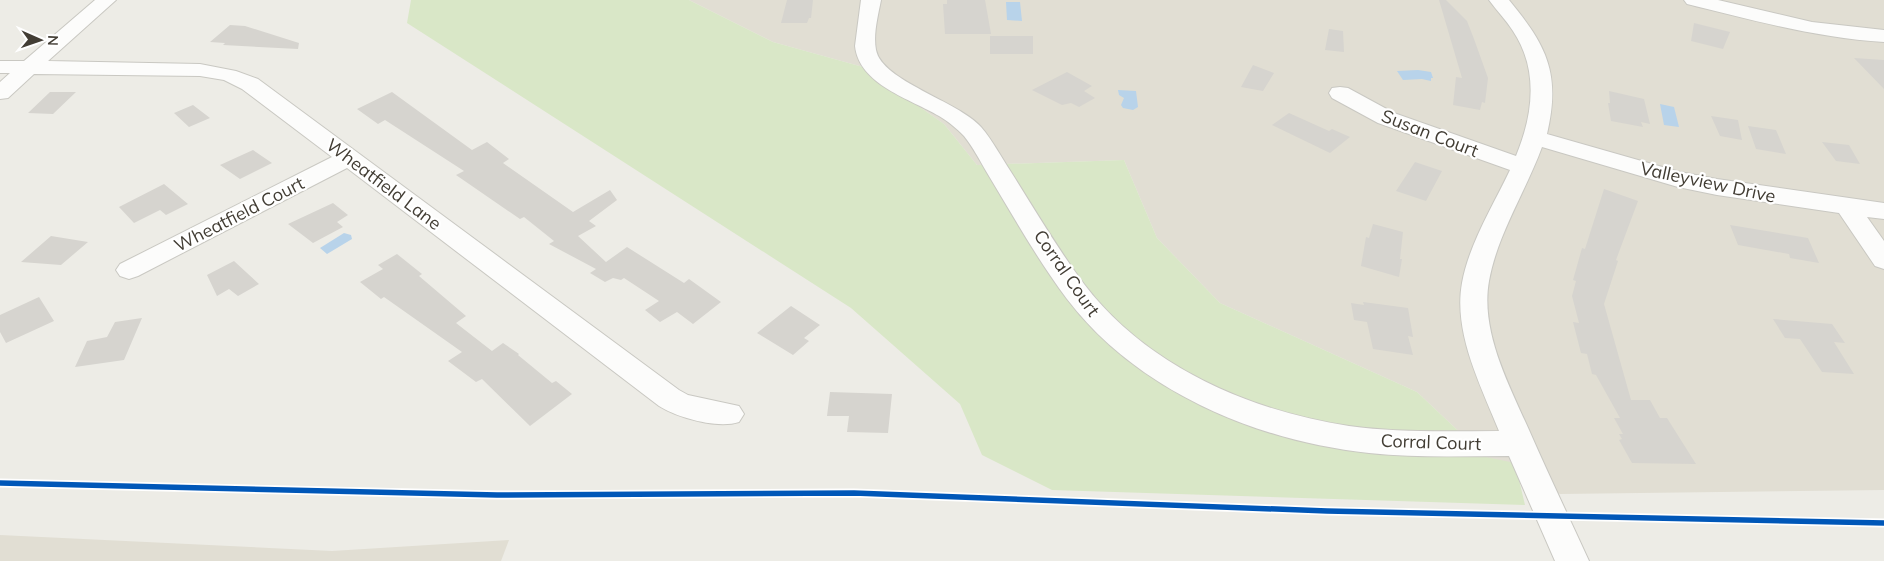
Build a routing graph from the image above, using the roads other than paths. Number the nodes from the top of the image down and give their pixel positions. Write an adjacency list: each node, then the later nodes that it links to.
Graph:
1 (106, 0): 7 (street)
2 (871, 0): 18 (street, Corral Court)
3 (1499, 0): 10 (street)
4 (1694, 0): 5 (street)
5 (1884, 36)
6 (0, 67): 7 (street, Wheatfield Lane)
7 (30, 67): 8 (street); 11 (street, Wheatfield Lane)
8 (0, 93)
9 (1340, 93): 12 (street, Susan Court)
10 (1536, 138): 12 (street); 13 (street, Valleyview Drive)
11 (349, 158): 16 (street, Wheatfield Court); 17 (street, Wheatfield Lane)
12 (1523, 167): 18 (street)
13 (1848, 207): 14 (street, Valleyview Drive); 15 (street)
14 (1884, 211)
15 (1884, 260)
16 (129, 270)
17 (730, 414)
18 (1519, 444): 19 (street)
19 (1572, 561)

